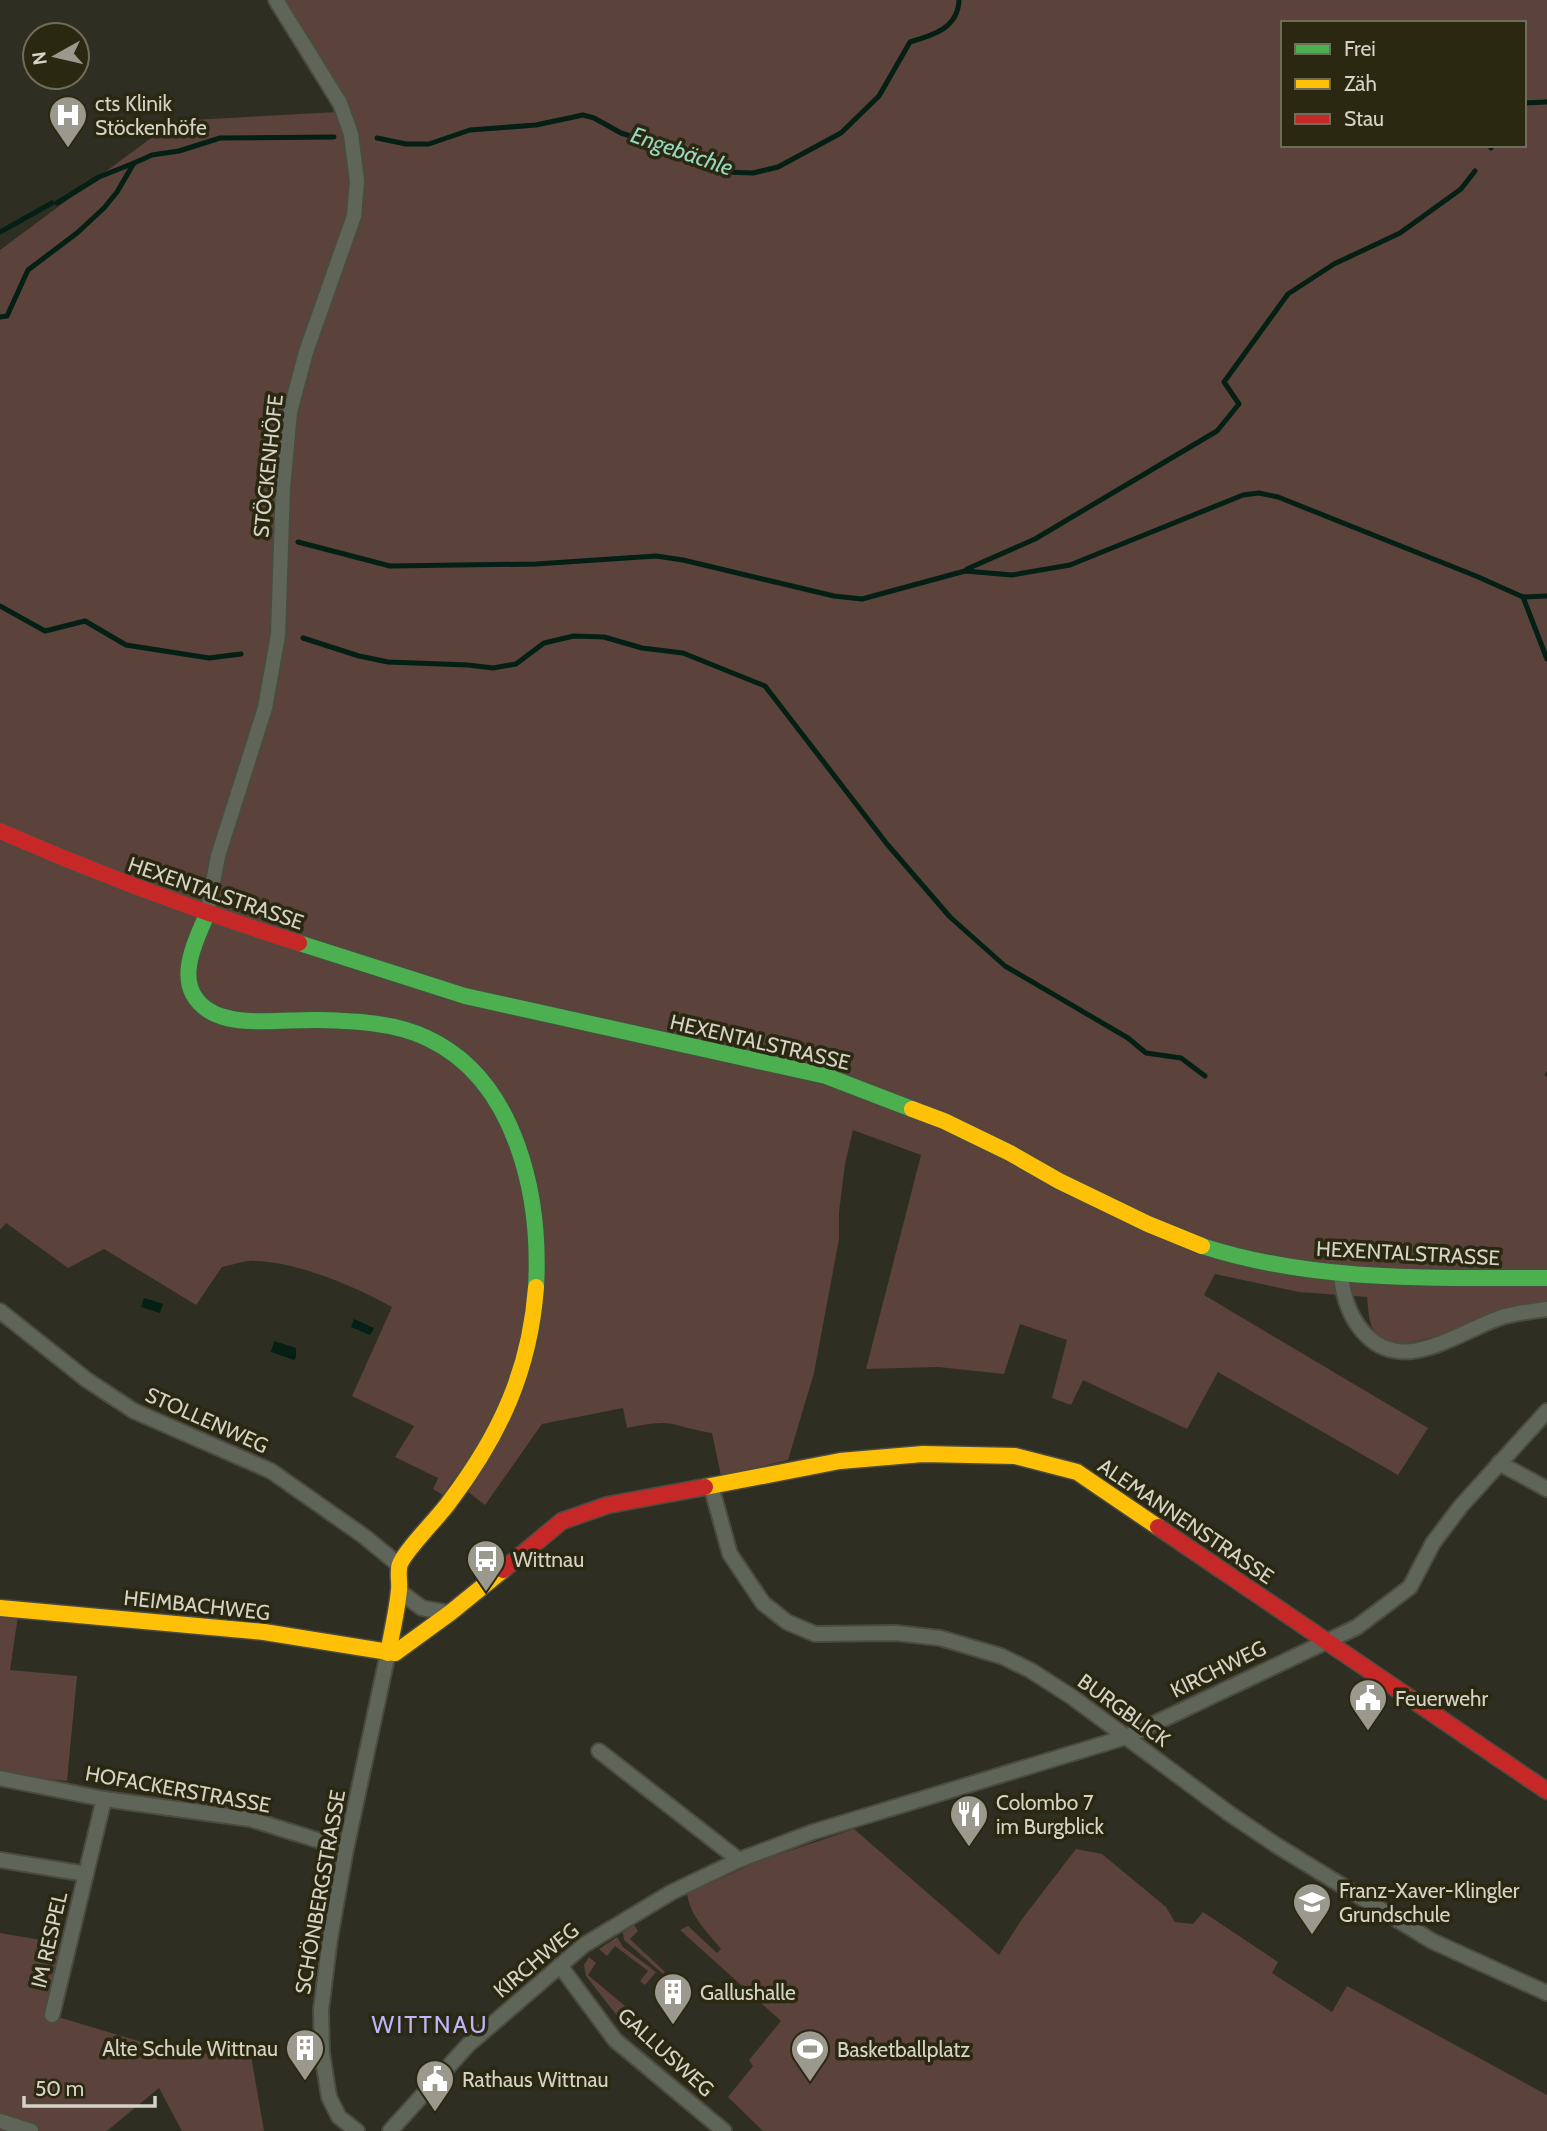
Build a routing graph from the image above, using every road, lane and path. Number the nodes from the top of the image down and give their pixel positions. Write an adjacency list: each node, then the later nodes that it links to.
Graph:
1 (276, 0): 3 (street, STÖCKENHÖFE)
2 (0, 831): 3 (street, HEXENTALSTRASSE)
3 (207, 914): 4 (street, HEXENTALSTRASSE); 12 (street)
4 (1340, 1274): 5 (street, HEXENTALSTRASSE); 6 (street)
5 (1547, 1278)
6 (1547, 1309)
7 (0, 1311): 12 (street, STOLLENWEG)
8 (1547, 1411): 9 (street, KIRCHWEG)
9 (1499, 1463): 11 (street); 16 (street, KIRCHWEG)
10 (710, 1486): 15 (street, ALEMANNENSTRASSE); 16 (street, ALEMANNENSTRASSE); 18 (street, BURGBLICK)
11 (1547, 1489)
12 (399, 1565): 13 (street)
13 (399, 1591): 15 (street); 17 (street)
14 (0, 1608): 17 (street, HEIMBACHWEG)
15 (450, 1613): 17 (street, ALEMANNENSTRASSE)
16 (1325, 1641): 18 (street, KIRCHWEG); 21 (street, ALEMANNENSTRASSE)
17 (388, 1653): 23 (street, SCHÖNBERGSTRASSE)
18 (1126, 1737): 25 (street, KIRCHWEG); 28 (street, BURGBLICK)
19 (599, 1751): 25 (street)
20 (0, 1778): 22 (street, HOFACKERSTRASSE)
21 (1547, 1791)
22 (104, 1799): 23 (street, HOFACKERSTRASSE); 26 (street, IM RESPEL)
23 (346, 1849): 32 (street, SCHÖNBERGSTRASSE)
24 (0, 1860): 26 (street, IM RESPEL)
25 (740, 1860): 27 (street, KIRCHWEG)
26 (86, 1874): 29 (street, IM RESPEL)
27 (561, 1966): 33 (street, KIRCHWEG); 34 (street, GALLUSWEG)
28 (1547, 1993)
29 (52, 2015)
30 (0, 2122): 31 (street)
31 (31, 2131)
32 (355, 2131)
33 (390, 2131)
34 (724, 2131)

